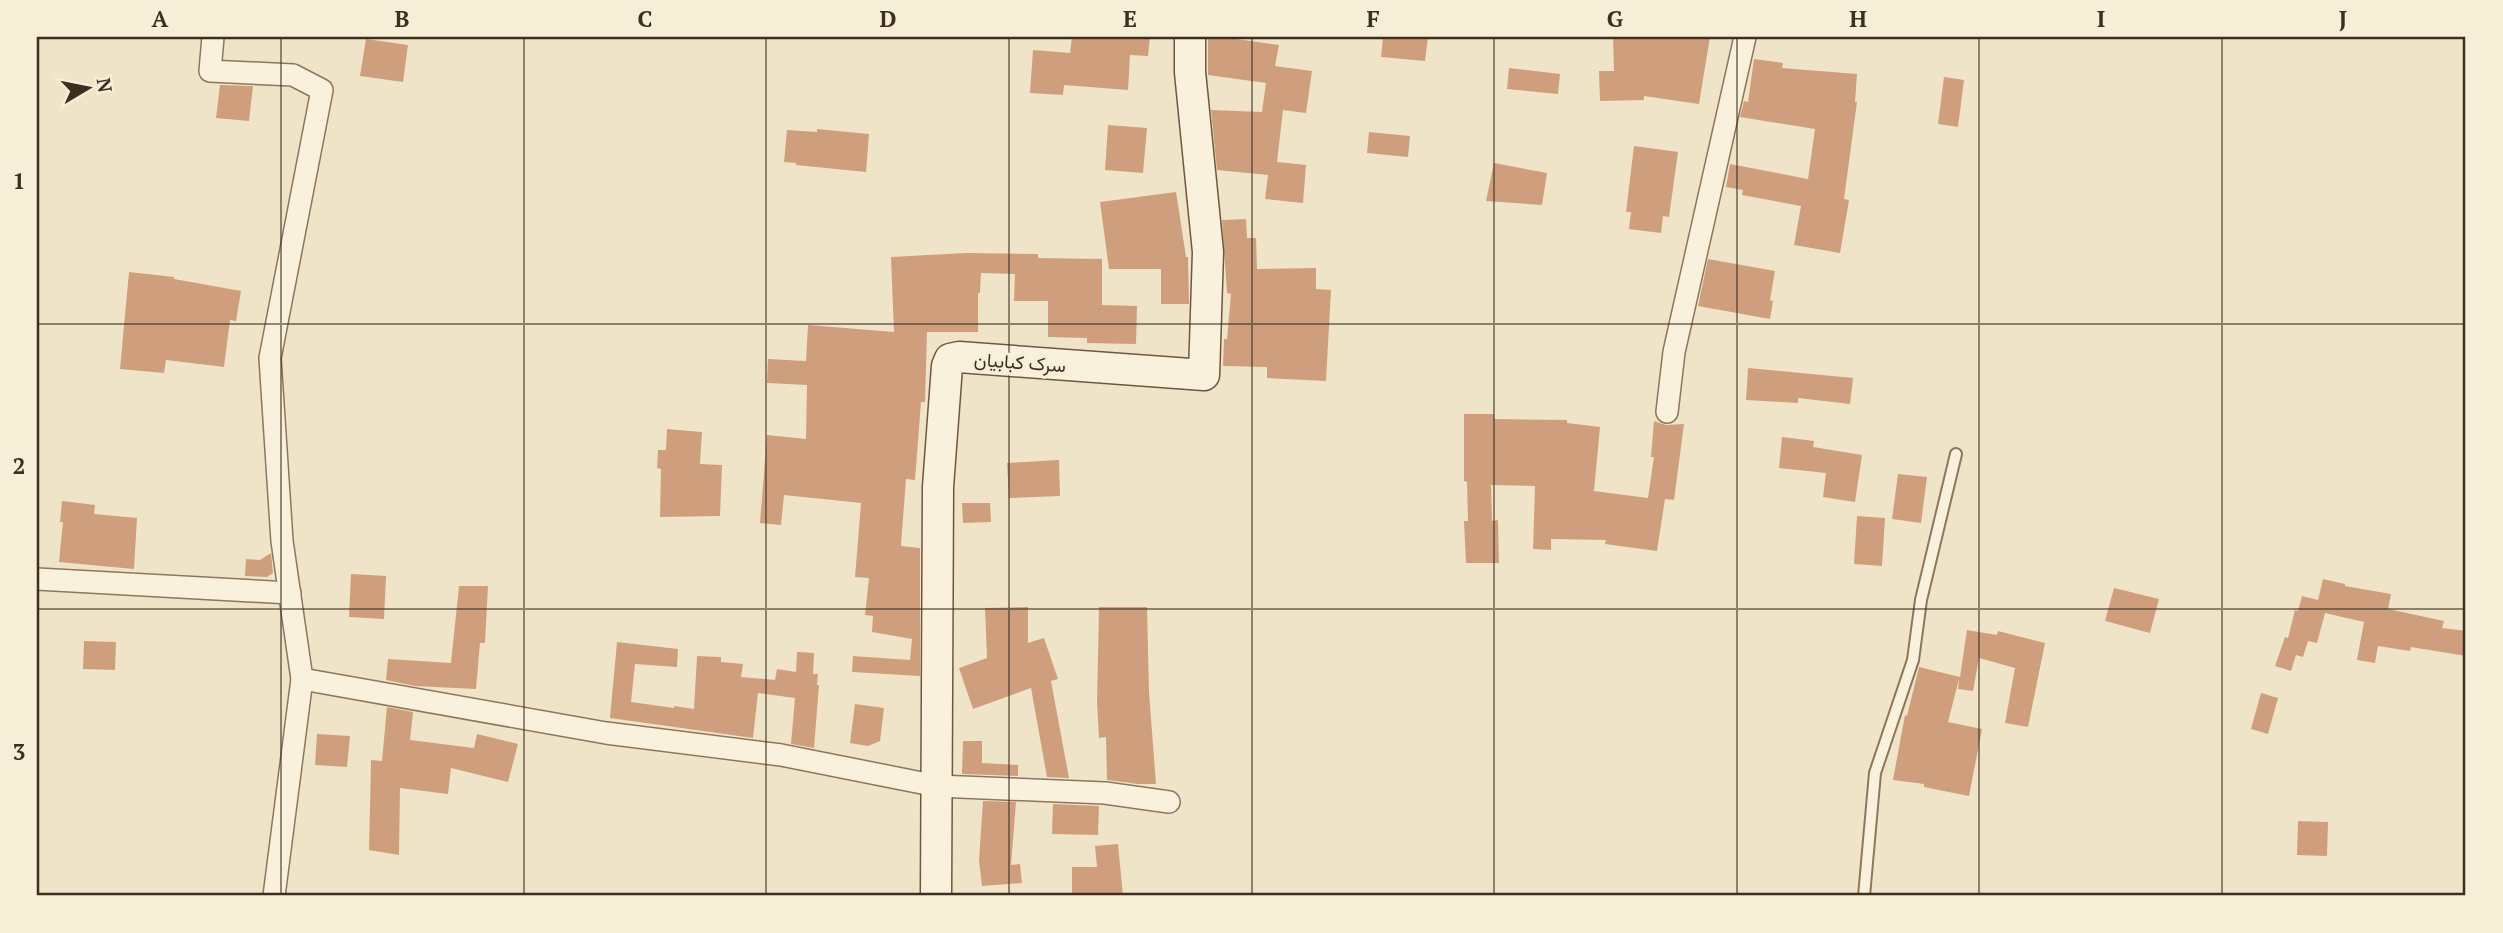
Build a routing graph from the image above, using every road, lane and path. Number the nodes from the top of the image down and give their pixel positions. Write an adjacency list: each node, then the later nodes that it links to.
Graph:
1 (213, 37): 7 (street)
2 (1190, 37): 9 (street, سرک کبابیان)
3 (1745, 37): 4 (street)
4 (1667, 412)
5 (1956, 454): 13 (lane)
6 (37, 579): 7 (street)
7 (290, 593): 8 (street)
8 (303, 679): 9 (street); 11 (street)
9 (937, 786): 10 (street); 12 (street, سرک کبابیان)
10 (1168, 802)
11 (274, 896)
12 (936, 896)
13 (1864, 896)

